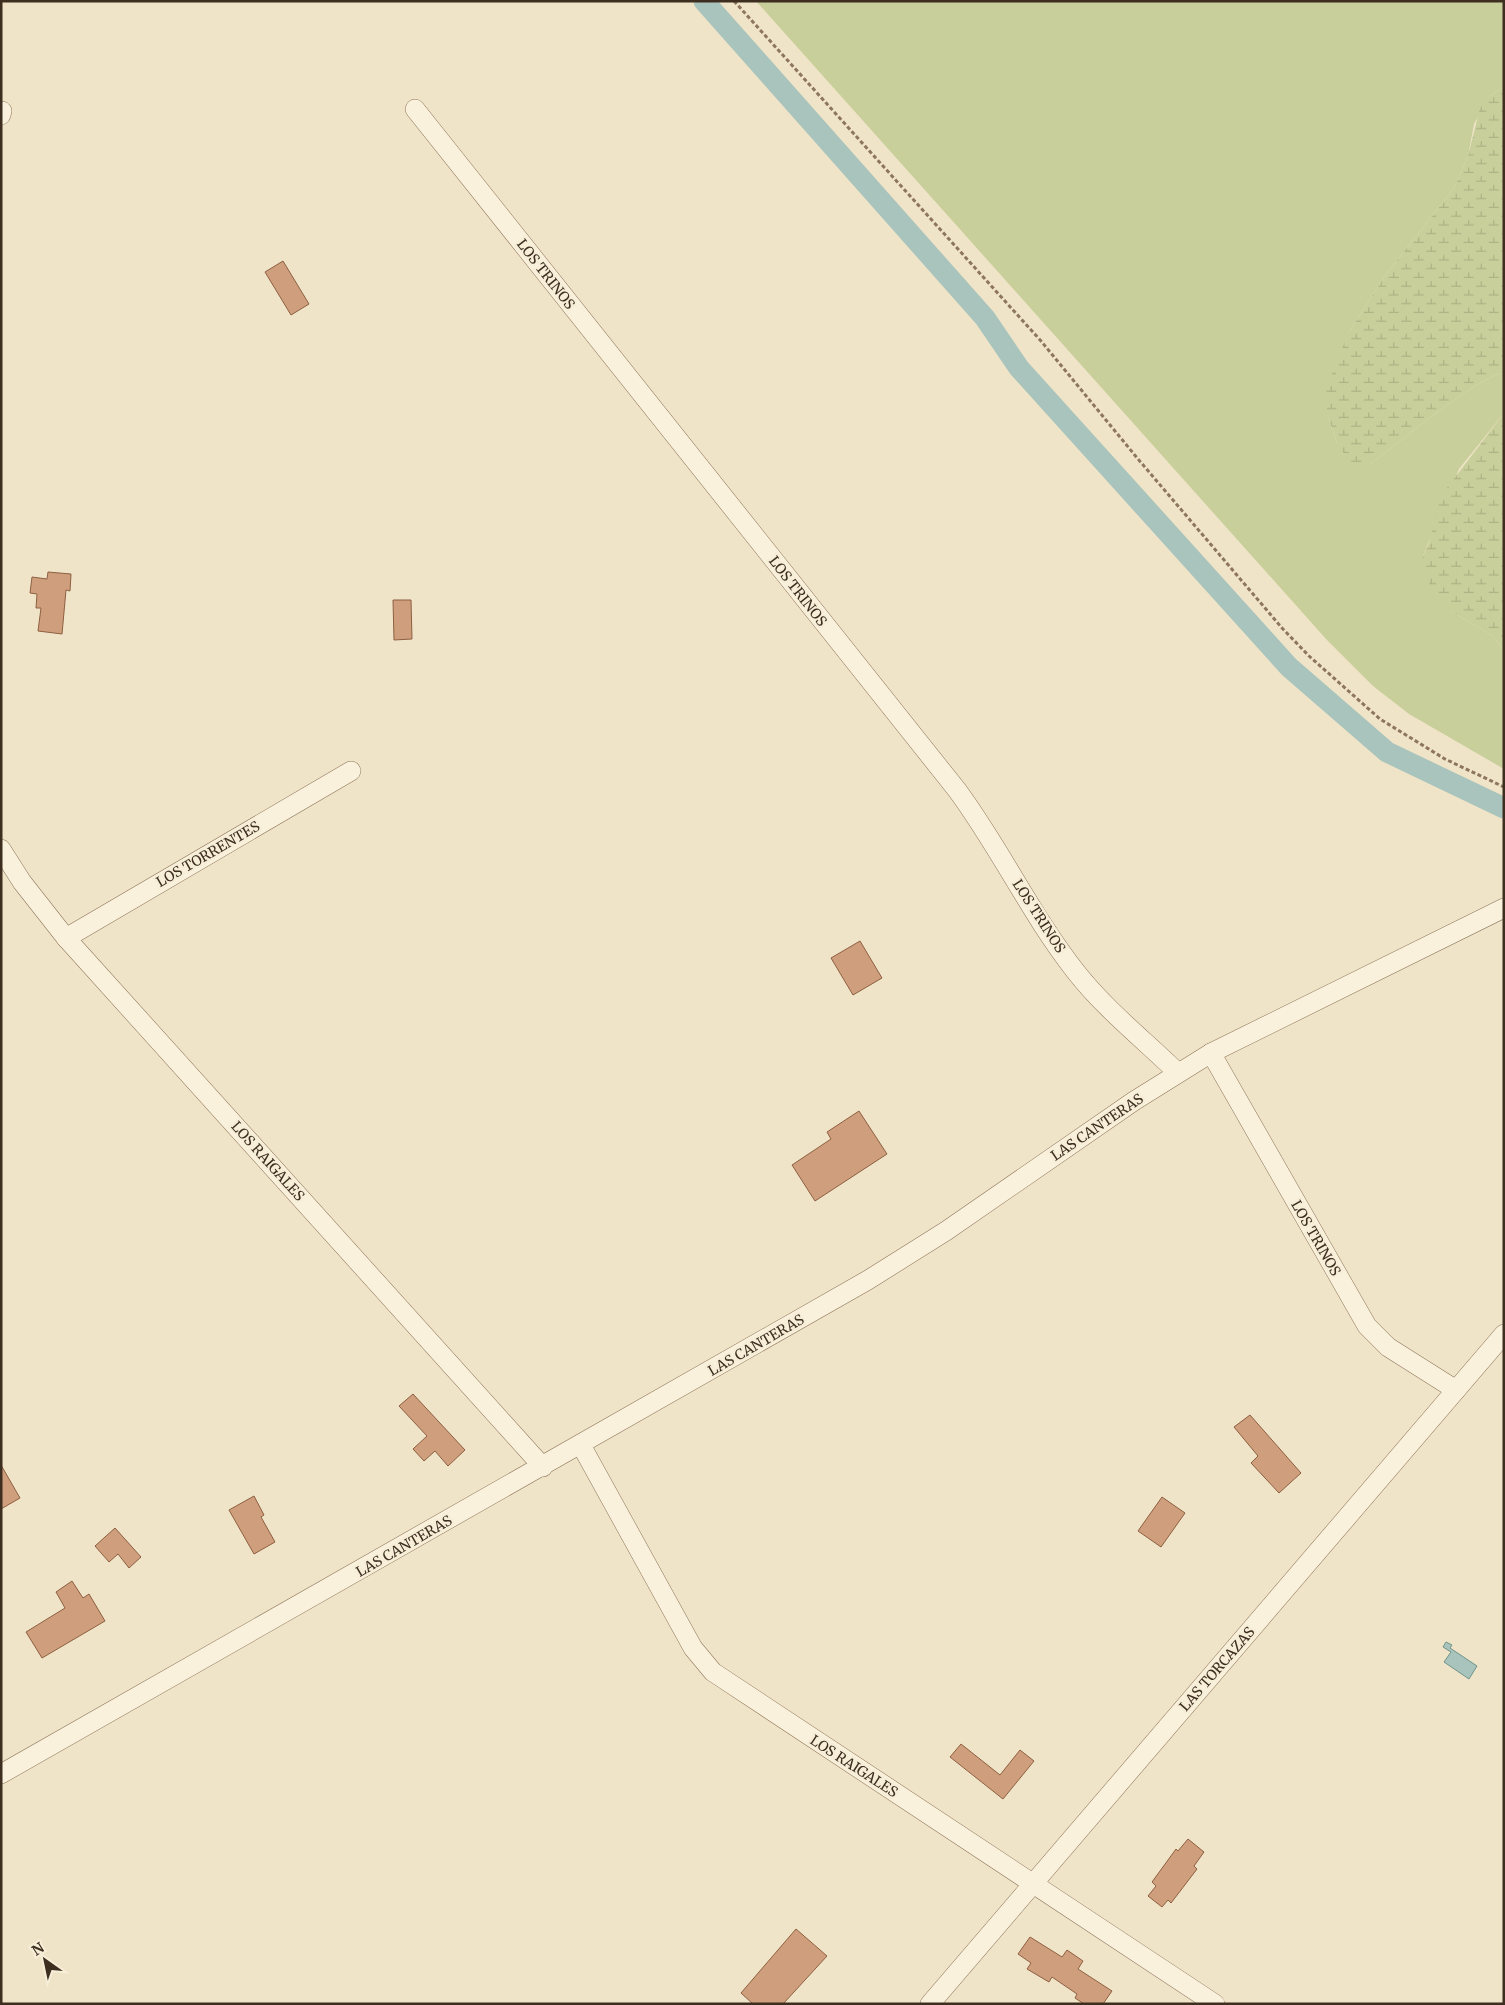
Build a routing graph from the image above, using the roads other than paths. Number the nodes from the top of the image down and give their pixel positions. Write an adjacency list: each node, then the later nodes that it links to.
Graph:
1 (415, 109): 7 (street, LOS TRINOS)
2 (351, 771): 5 (street, LOS TORRENTES)
3 (1, 849): 5 (street, LOS RAIGALES)
4 (1504, 908): 6 (street, LAS CANTERAS)
5 (66, 938): 11 (street, LOS RAIGALES)
6 (1211, 1053): 7 (street, LAS CANTERAS); 9 (street, LOS TRINOS)
7 (1178, 1073): 10 (street, LAS CANTERAS)
8 (1504, 1334): 9 (street, LAS TORCAZAS)
9 (1456, 1390): 13 (street, LAS TORCAZAS)
10 (581, 1445): 11 (street, LAS CANTERAS); 13 (street, LOS RAIGALES)
11 (543, 1467): 12 (street, LAS CANTERAS)
12 (1, 1774)
13 (1032, 1884): 14 (street, LAS TORCAZAS); 15 (street, LOS RAIGALES)
14 (930, 2004)
15 (1215, 2004)

